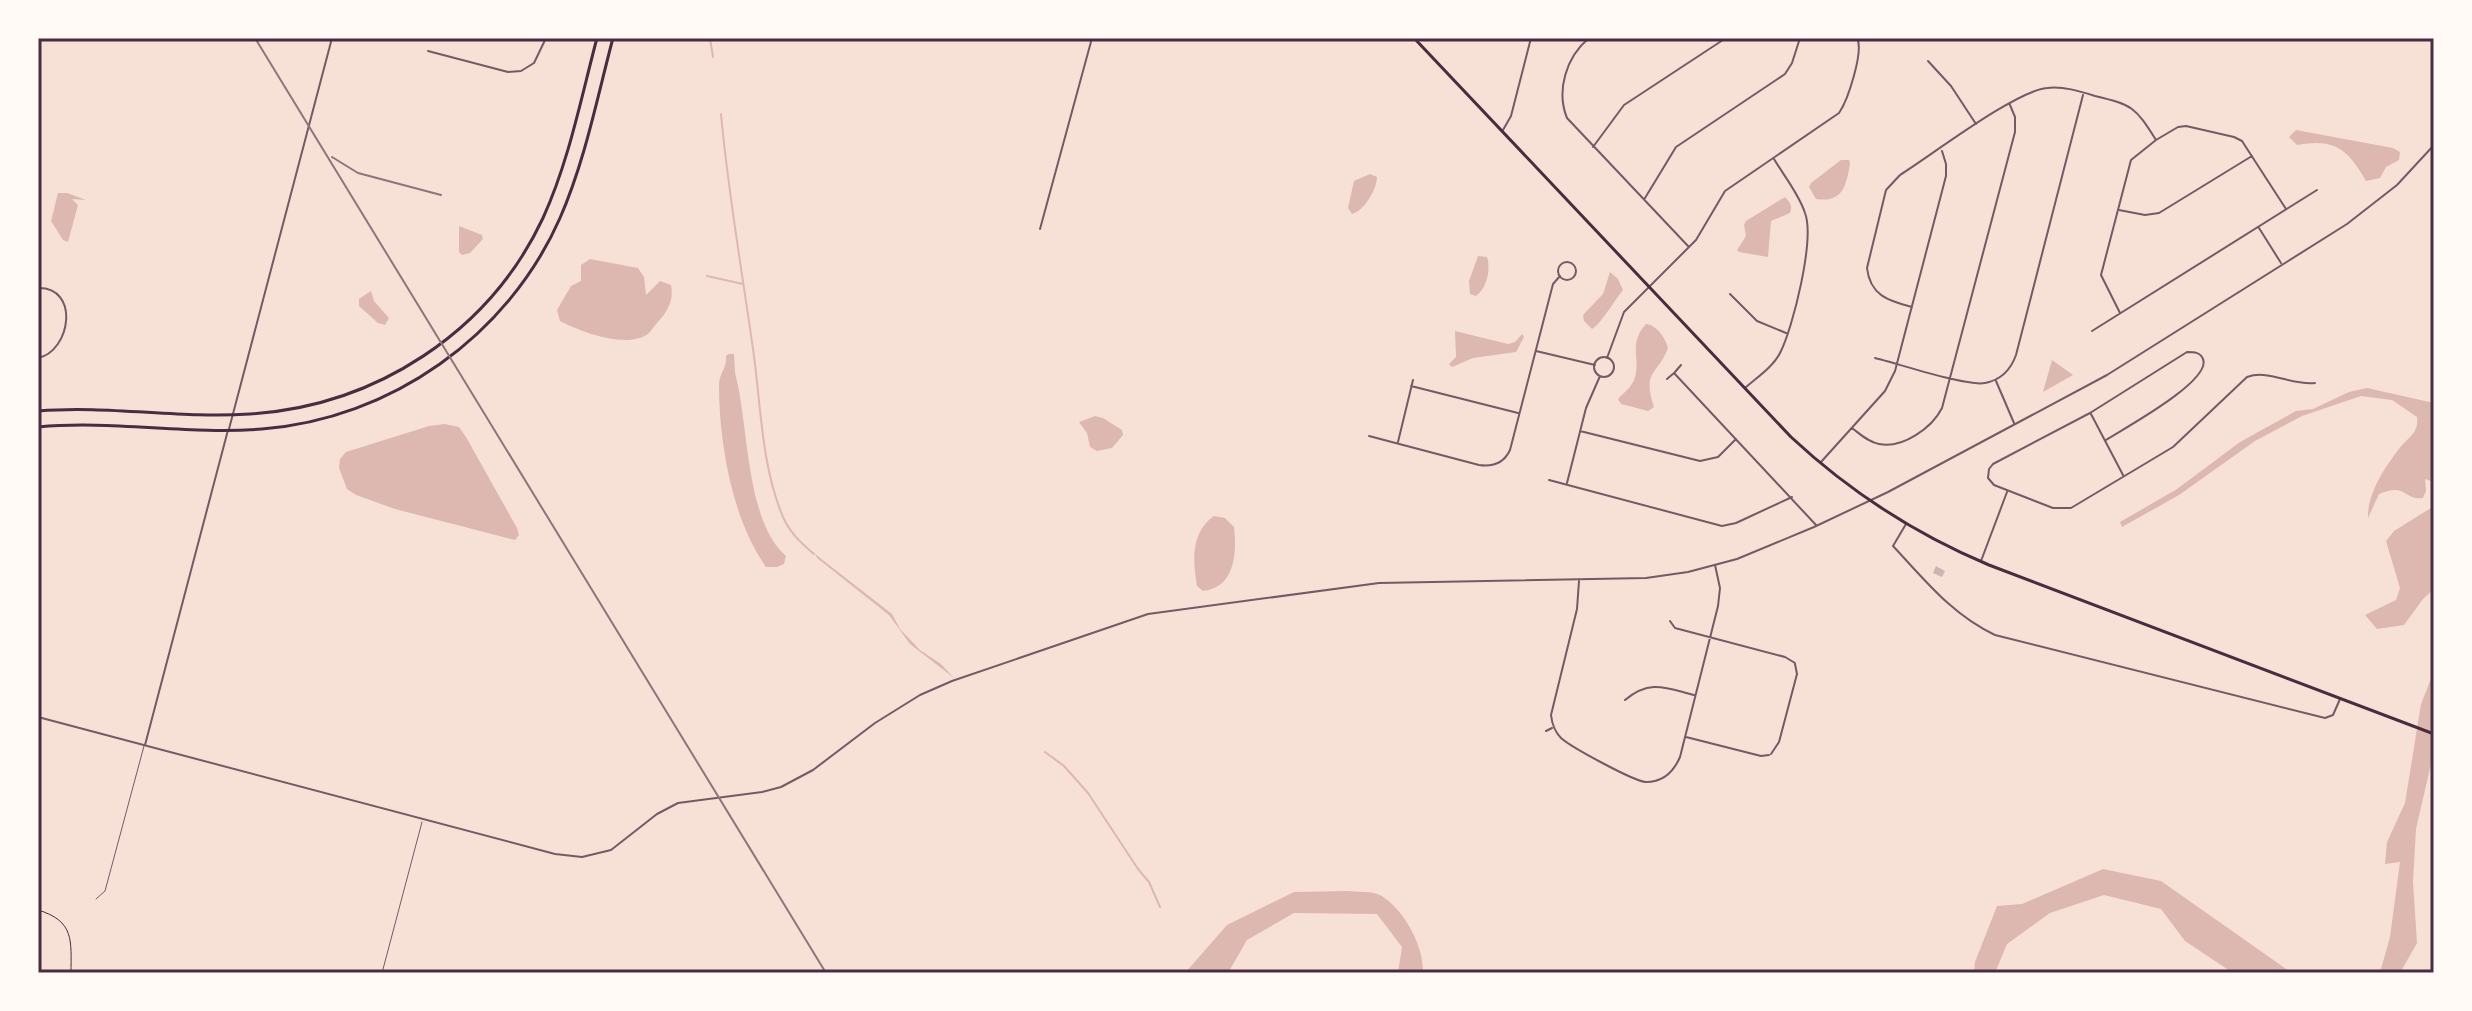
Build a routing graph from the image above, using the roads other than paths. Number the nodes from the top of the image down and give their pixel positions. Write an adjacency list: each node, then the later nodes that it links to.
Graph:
1 (332, 38): 59 (street)
2 (546, 38): 12 (street)
3 (597, 38): 59 (main road)
4 (613, 38): 63 (main road)
5 (1092, 38): 29 (street)
6 (1414, 38): 17 (main road)
7 (1531, 38): 17 (street)
8 (1589, 38): 20 (street)
9 (1726, 38): 20 (street)
10 (1800, 38): 25 (street)
11 (1857, 38): 23 (street)
12 (428, 51)
13 (1928, 61): 16 (street)
14 (2084, 93): 15 (street); 18 (street); 52 (street)
15 (2010, 104): 16 (street); 49 (street)
16 (1977, 125): 21 (street)
17 (1502, 131): 33 (main road)
18 (2156, 140): 22 (street); 26 (street)
19 (2434, 145): 31 (street)
20 (1593, 147): 25 (street)
21 (1941, 149): 36 (street); 36 (street)
22 (2253, 155): 26 (street); 27 (street)
23 (1773, 158): 30 (street); 39 (street)
24 (2317, 190): 27 (street)
25 (1643, 200): 30 (street)
26 (2117, 209): 37 (street)
27 (2286, 209): 28 (street)
28 (2259, 227): 31 (street); 37 (street)
29 (1040, 229)
30 (1688, 247): 33 (street)
31 (2282, 265): 60 (street)
32 (1560, 276): 32 (street); 40 (street)
33 (1649, 287): 42 (street); 55 (main road)
34 (38, 288): 41 (street)
35 (1730, 294): 39 (street)
36 (1912, 307): 44 (street)
37 (2120, 313): 38 (street)
38 (2092, 331)
39 (1787, 333): 55 (street)
40 (1535, 351): 45 (street); 58 (street)
41 (38, 358)
42 (1607, 358): 45 (street); 48 (street)
43 (1875, 358): 44 (street)
44 (1898, 364): 49 (street); 62 (street)
45 (1595, 365): 48 (street)
46 (1681, 365): 47 (street)
47 (1674, 373): 50 (street); 66 (street)
48 (1600, 376): 64 (street)
49 (1951, 378): 52 (street); 62 (street)
50 (1667, 379)
51 (1413, 380): 54 (street)
52 (1995, 380): 60 (street)
53 (2315, 383): 70 (street)
54 (1411, 386): 58 (street); 68 (street)
55 (1745, 388): 69 (main road)
56 (38, 411): 59 (main road)
57 (2090, 413): 67 (street); 67 (street); 73 (street)
58 (1519, 414): 68 (street)
59 (232, 415): 63 (street)
60 (2015, 425): 75 (street)
61 (38, 427): 63 (main road)
62 (1852, 428): 69 (street)
63 (228, 430): 93 (street)
64 (1580, 431): 66 (street); 72 (street)
65 (1369, 436): 68 (street)
66 (1737, 438): 74 (street)
67 (2106, 440): 70 (street)
68 (1397, 443)
69 (1820, 463): 75 (main road)
70 (2124, 477): 73 (street)
71 (1549, 480): 72 (street)
72 (1566, 485): 74 (street)
73 (2008, 491): 78 (street)
74 (1792, 497): 77 (street)
75 (1869, 501): 76 (main road); 77 (street)
76 (1906, 524): 78 (main road); 86 (street)
77 (1816, 526): 79 (street)
78 (1981, 562): 86 (main road)
79 (1715, 565): 80 (street); 82 (street)
80 (1579, 581): 89 (street); 98 (street)
81 (1670, 621): 82 (street)
82 (1711, 638): 84 (street); 85 (street)
83 (1801, 661): 84 (street)
84 (1795, 663): 94 (street)
85 (1695, 696): 87 (street); 92 (street)
86 (2341, 698): 91 (main road)
87 (1625, 700)
88 (38, 717): 93 (street)
89 (1553, 728): 90 (street); 96 (street)
90 (1546, 731)
91 (2434, 734)
92 (1685, 737): 94 (street); 96 (street)
93 (144, 746): 98 (street); 99 (lane)
94 (1771, 754): 95 (street)
95 (1774, 761)
96 (1668, 774): 97 (street)
97 (1673, 780)
98 (422, 819): 100 (lane)
99 (96, 899)
100 (382, 973)

